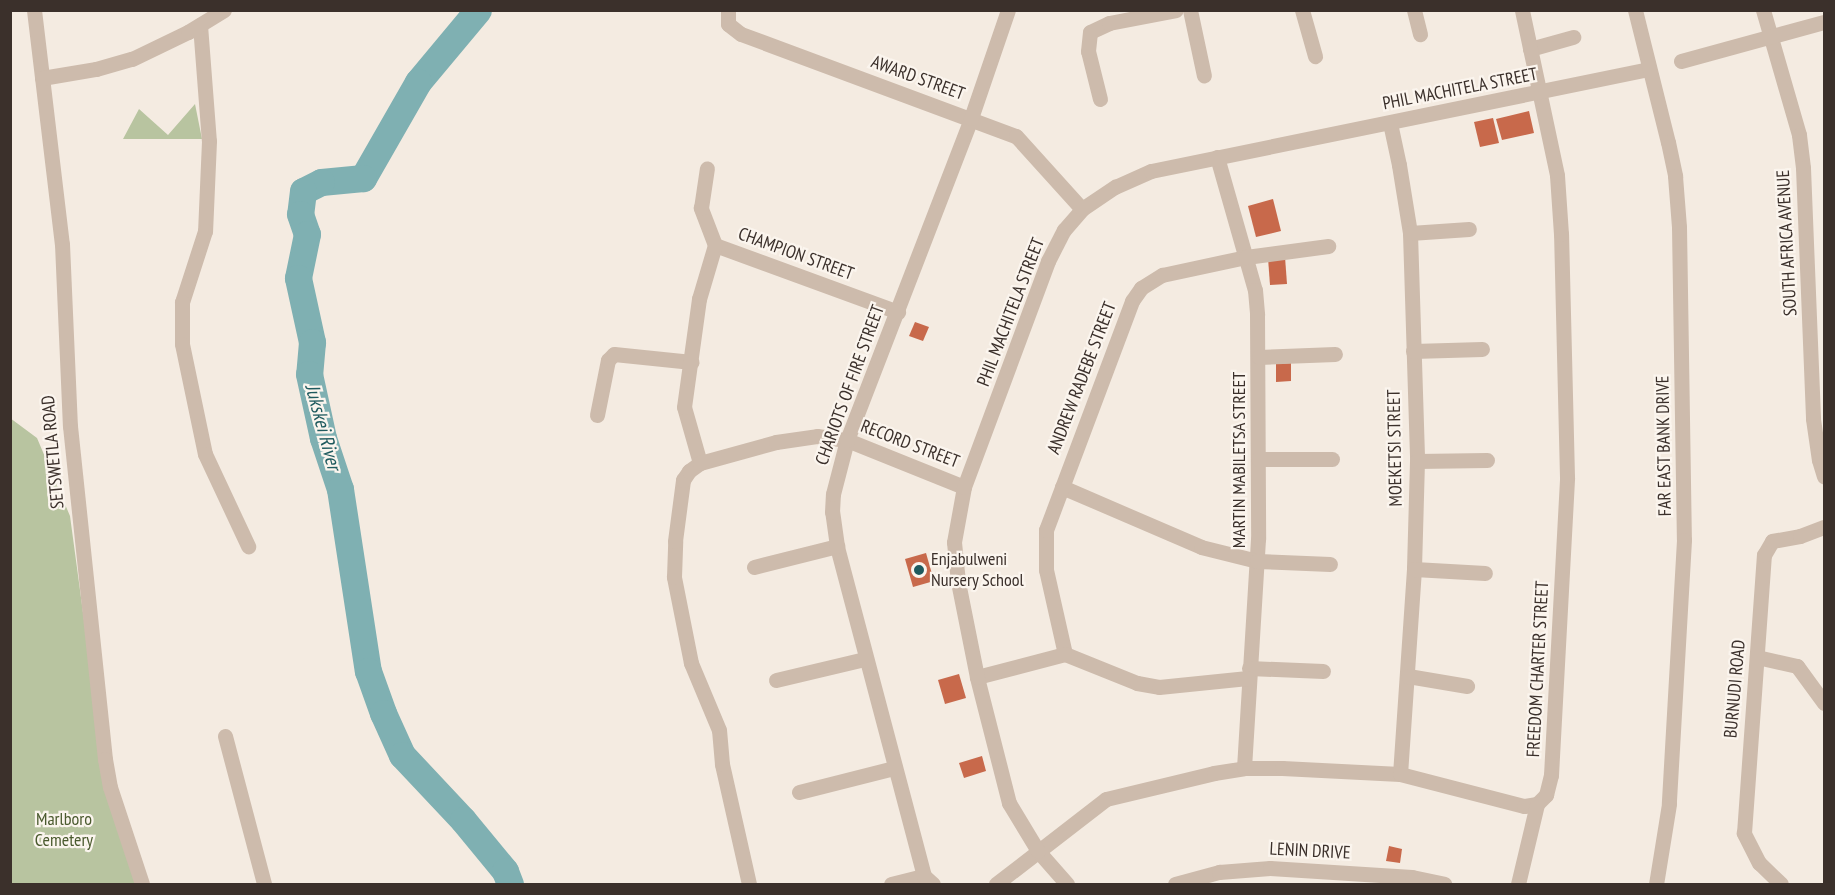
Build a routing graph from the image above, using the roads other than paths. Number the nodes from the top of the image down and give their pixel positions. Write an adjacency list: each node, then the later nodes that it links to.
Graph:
1 (34, 10): 22 (street, SETSWETLA ROAD)
2 (224, 10): 13 (street)
3 (728, 10): 25 (street, AWARD STREET)
4 (1176, 10): 24 (street)
5 (1190, 10): 21 (street)
6 (1302, 10): 18 (street)
7 (1413, 10): 14 (street)
8 (1522, 10): 17 (street, FREEDOM CHARTER STREET)
9 (1635, 10): 20 (street, FAR EAST BANK DRIVE)
10 (1763, 10): 15 (street, SOUTH AFRICA AVENUE)
11 (1006, 11): 25 (street, CHARIOTS OF FIRE STREET)
12 (1824, 22): 15 (street)
13 (200, 25): 22 (street); 52 (street)
14 (1420, 34)
15 (1771, 35): 19 (street); 48 (street, SOUTH AFRICA AVENUE)
16 (1573, 37): 17 (street)
17 (1530, 49): 23 (street, FREEDOM CHARTER STREET)
18 (1315, 56)
19 (1681, 61)
20 (1649, 69): 23 (street, PHIL MACHITELA STREET); 87 (street, FAR EAST BANK DRIVE)
21 (1204, 76)
22 (42, 78): 78 (street, SETSWETLA ROAD)
23 (1540, 93): 26 (street, PHIL MACHITELA STREET); 74 (street, FREEDOM CHARTER STREET)
24 (1100, 99)
25 (971, 118): 29 (street, AWARD STREET); 35 (street, CHARIOTS OF FIRE STREET)
26 (1390, 123): 27 (street, PHIL MACHITELA STREET); 31 (street, MOEKETSI STREET)
27 (1217, 157): 29 (street, PHIL MACHITELA STREET); 34 (street, MARTIN MABILETSA STREET)
28 (707, 168): 32 (street)
29 (1082, 209): 49 (street, PHIL MACHITELA STREET)
30 (1469, 229): 31 (street)
31 (1410, 233): 37 (street, MOEKETSI STREET)
32 (715, 245): 35 (street, CHAMPION STREET); 40 (street)
33 (1328, 246): 34 (street, ANDREW RADEBE STREET)
34 (1246, 257): 39 (street, MARTIN MABILETSA STREET); 50 (street, ANDREW RADEBE STREET)
35 (898, 312): 42 (street, CHARIOTS OF FIRE STREET)
36 (1482, 349): 37 (street)
37 (1413, 351): 46 (street, MOEKETSI STREET)
38 (1335, 354): 39 (street)
39 (1259, 357): 43 (street, MARTIN MABILETSA STREET)
40 (692, 362): 41 (street); 47 (street)
41 (597, 416)
42 (848, 440): 47 (street, RECORD STREET); 49 (street, RECORD STREET); 53 (street, CHARIOTS OF FIRE STREET)
43 (1258, 459): 44 (street); 54 (street, MARTIN MABILETSA STREET)
44 (1332, 459)
45 (1487, 460): 46 (street)
46 (1416, 461): 57 (street, MOEKETSI STREET)
47 (700, 463): 80 (street)
48 (1824, 476)
49 (964, 487): 65 (street, PHIL MACHITELA STREET)
50 (1062, 487): 54 (street); 59 (street, ANDREW RADEBE STREET)
51 (1824, 527): 60 (street, BURNUDI ROAD)
52 (248, 546)
53 (837, 546): 56 (street); 61 (street, CHARIOTS OF FIRE STREET)
54 (1257, 561): 55 (street); 63 (street, MARTIN MABILETSA STREET)
55 (1330, 564)
56 (754, 567)
57 (1414, 569): 58 (street); 64 (street, MOEKETSI STREET)
58 (1485, 573)
59 (1065, 654): 63 (street); 65 (street)
60 (1757, 657): 68 (street); 88 (street, BURNUDI ROAD)
61 (865, 659): 66 (street); 70 (street, CHARIOTS OF FIRE STREET)
62 (1323, 671): 63 (street)
63 (1249, 673): 71 (street, MARTIN MABILETSA STREET)
64 (1408, 676): 67 (street); 72 (street, MOEKETSI STREET)
65 (977, 677): 75 (street, PHIL MACHITELA STREET)
66 (776, 680)
67 (1467, 686)
68 (1824, 703)
69 (225, 736): 79 (street)
70 (894, 768): 73 (street); 76 (street, CHARIOTS OF FIRE STREET)
71 (1244, 768): 72 (street); 75 (street)
72 (1400, 774): 74 (street)
73 (799, 792)
74 (1538, 804): 86 (street, FREEDOM CHARTER STREET)
75 (1038, 851): 82 (street); 83 (street, PHIL MACHITELA STREET)
76 (928, 880): 81 (street)
77 (1205, 880): 84 (street, LENIN DRIVE); 85 (street, LENIN DRIVE)
78 (142, 885)
79 (264, 885)
80 (749, 885)
81 (891, 885)
82 (996, 885)
83 (1067, 885)
84 (1175, 885)
85 (1444, 885)
86 (1518, 885)
87 (1656, 885)
88 (1781, 885)

